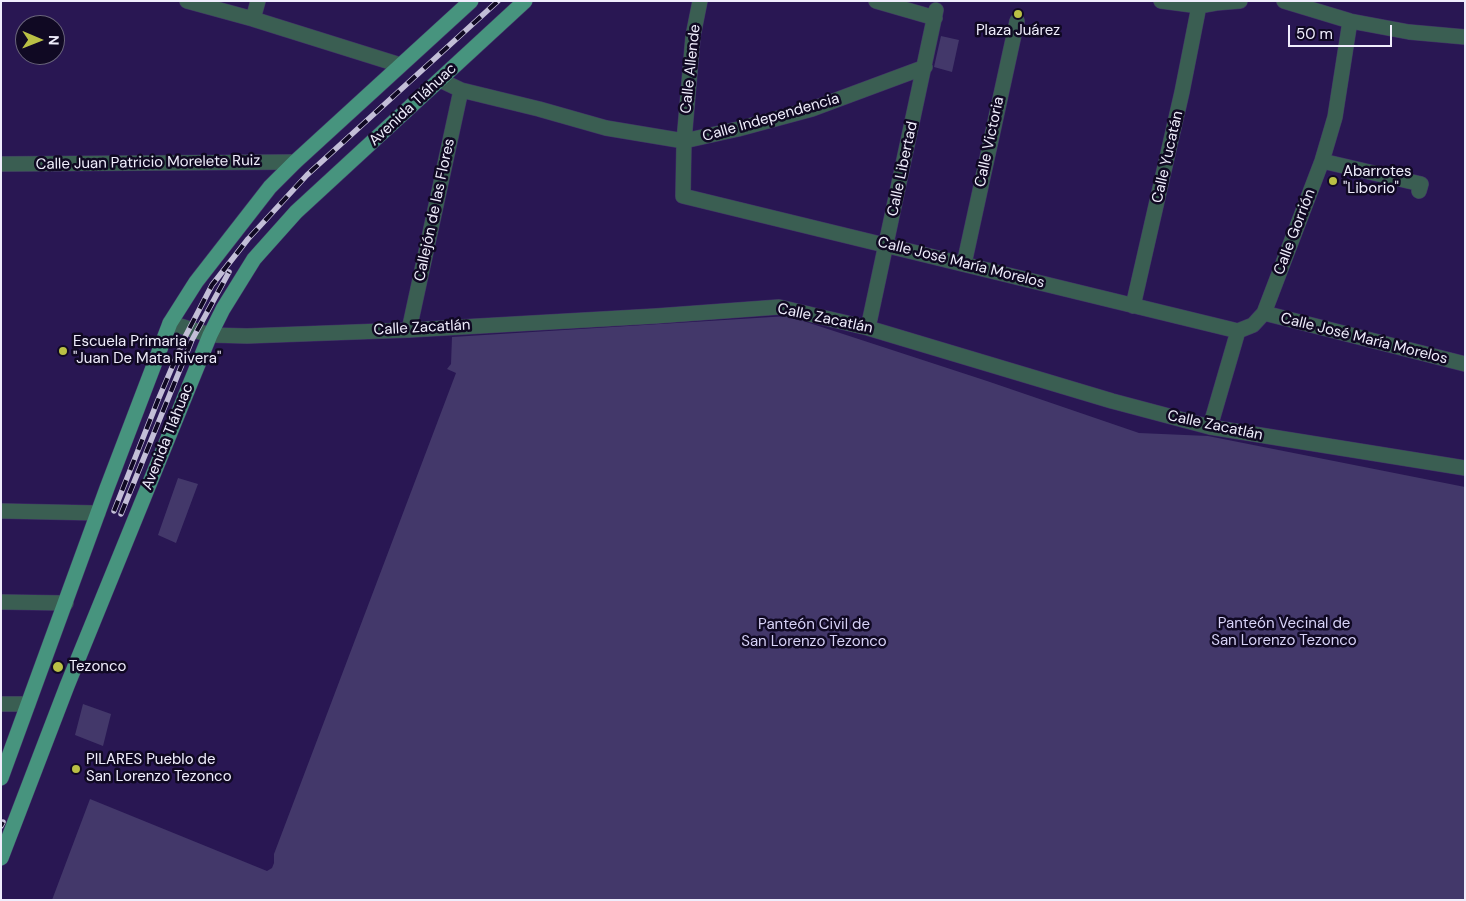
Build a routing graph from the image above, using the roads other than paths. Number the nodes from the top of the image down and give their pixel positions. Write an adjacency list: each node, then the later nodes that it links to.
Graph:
1 (188, 1): 12 (street)
2 (258, 1): 12 (street)
3 (471, 1): 16 (main road)
4 (525, 1): 18 (main road, Avenida Tláhuac)
5 (700, 1): 20 (street, Calle Allende)
6 (876, 1): 17 (street, Calle Libertad)
7 (1161, 1): 11 (street)
8 (1240, 1): 10 (street)
9 (1284, 1): 14 (street)
10 (1216, 2): 11 (street)
11 (1199, 6): 28 (street, Calle Yucatán)
12 (253, 19): 16 (street)
13 (1017, 21): 27 (street, Calle Victoria)
14 (1350, 21): 15 (street); 21 (street, Calle Gorrión)
15 (1465, 38)
16 (400, 65): 22 (main road)
17 (925, 67): 20 (street, Calle Independencia); 26 (street, Calle Libertad)
18 (440, 80): 19 (street, Calle Independencia); 34 (main road, Avenida Tláhuac)
19 (461, 90): 20 (street, Calle Independencia); 32 (street, Callejón de las Flores)
20 (684, 141): 25 (street, Calle Allende)
21 (1322, 161): 24 (street); 29 (street, Calle Gorrión)
22 (295, 162): 23 (street, Calle Juan Patricio Morelete Ruiz); 30 (main road)
23 (1, 164)
24 (1419, 191)
25 (683, 196): 26 (street, Calle José María Morelos)
26 (887, 245): 27 (street, Calle José María Morelos); 31 (street, Calle Libertad)
27 (964, 264): 28 (street, Calle José María Morelos)
28 (1133, 306): 33 (street, Calle José María Morelos)
29 (1264, 313): 33 (street); 35 (street, Calle José María Morelos)
30 (170, 323): 34 (street, Calle Zacatlán); 39 (main road)
31 (868, 328): 32 (street, Calle Zacatlán); 36 (street, Calle Zacatlán)
32 (409, 330): 34 (street, Calle Zacatlán)
33 (1238, 331): 36 (street)
34 (210, 335): 45 (main road, Avenida Tláhuac)
35 (1465, 364)
36 (1210, 427): 37 (street, Calle Zacatlán)
37 (1465, 468)
38 (1, 511): 39 (street)
39 (98, 513): 41 (main road)
40 (1, 602): 41 (street)
41 (66, 603): 43 (main road)
42 (1, 704): 43 (street)
43 (28, 704): 44 (main road)
44 (1, 778)
45 (1, 858)

